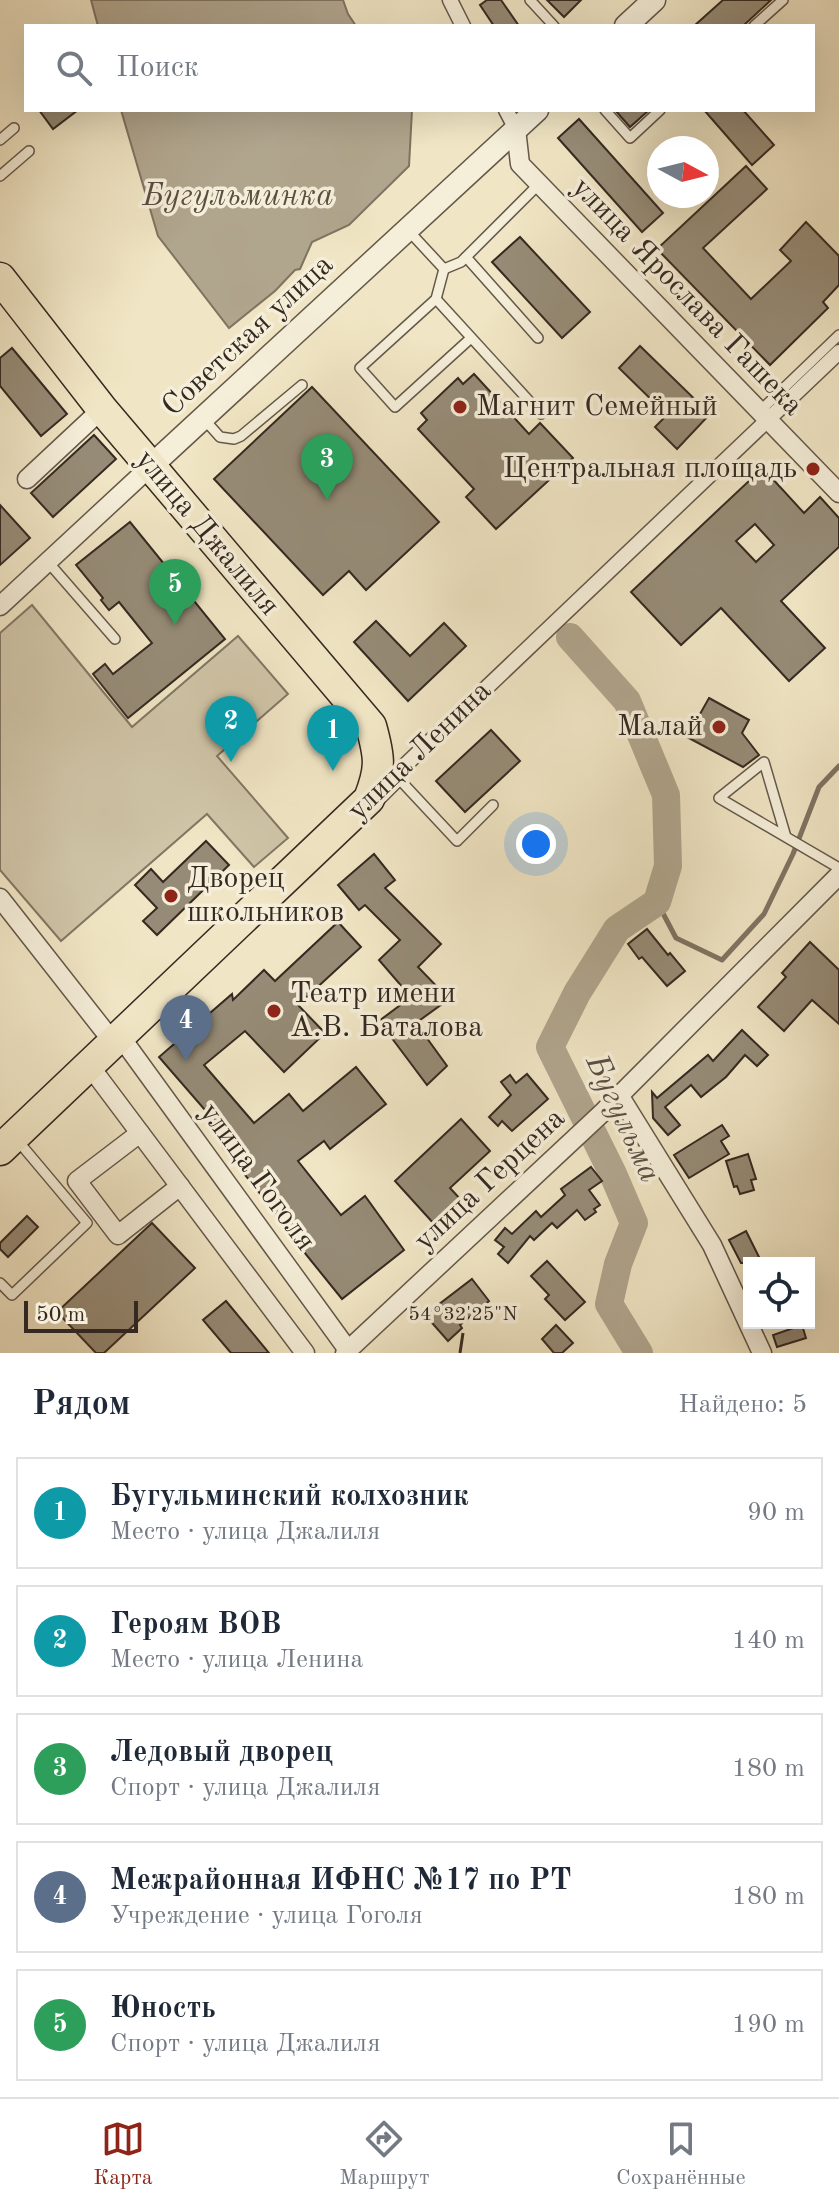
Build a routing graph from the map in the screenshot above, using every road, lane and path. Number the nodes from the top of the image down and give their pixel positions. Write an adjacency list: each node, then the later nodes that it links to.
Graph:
1 (450, 0): 5 (street)
2 (530, 0): 6 (lane)
3 (654, 0): 7 (street)
4 (783, 0): 8 (lane)
5 (462, 24)
6 (552, 24)
7 (628, 24)
8 (756, 24)
9 (532, 112): 12 (street, Советская улица)
10 (607, 112): 11 (lane)
11 (658, 112)
12 (511, 120): 17 (street, улица Ярослава Гашека); 18 (street, Советская улица)
13 (14, 128): 14 (lane)
14 (0, 140)
15 (29, 151): 16 (lane)
16 (0, 176)
17 (539, 184): 19 (lane); 30 (street, улица Ярослава Гашека)
18 (407, 229): 20 (lane); 31 (street, Советская улица)
19 (466, 257): 20 (lane); 25 (lane)
20 (444, 269): 22 (lane)
21 (0, 278): 28 (main road, улица Джалиля)
22 (436, 299): 24 (lane); 24 (lane)
23 (839, 335): 30 (lane)
24 (471, 338): 29 (lane)
25 (538, 338)
26 (839, 352): 30 (street, улица Ленина)
27 (302, 385): 31 (lane)
28 (102, 409): 32 (main road, улица Джалиля); 33 (street)
29 (541, 414)
30 (763, 416): 34 (street, улица Ярослава Гашека); 38 (street, улица Ленина)
31 (203, 418): 32 (street, Советская улица)
32 (151, 466): 35 (street, Советская улица); 38 (main road, улица Джалиля)
33 (27, 479)
34 (839, 493)
35 (48, 562): 36 (street, Советская улица); 37 (lane)
36 (0, 606)
37 (115, 639)
38 (369, 799): 39 (lane); 44 (main road, улица Ленина)
39 (493, 805)
40 (786, 837): 40 (lane); 41 (lane)
41 (839, 868)
42 (839, 875): 46 (street, улица Герцена)
43 (0, 898): 44 (street, улица Гоголя)
44 (116, 1039): 45 (main road, улица Ленина); 51 (street, улица Гоголя)
45 (89, 1065): 47 (street); 48 (main road, улица Ленина)
46 (619, 1095): 51 (street, улица Герцена); 53 (street)
47 (140, 1133): 49 (street); 49 (street)
48 (7, 1143): 50 (lane)
49 (180, 1186): 52 (street)
50 (0, 1283)
51 (347, 1352)
52 (305, 1353)
53 (762, 1353)

